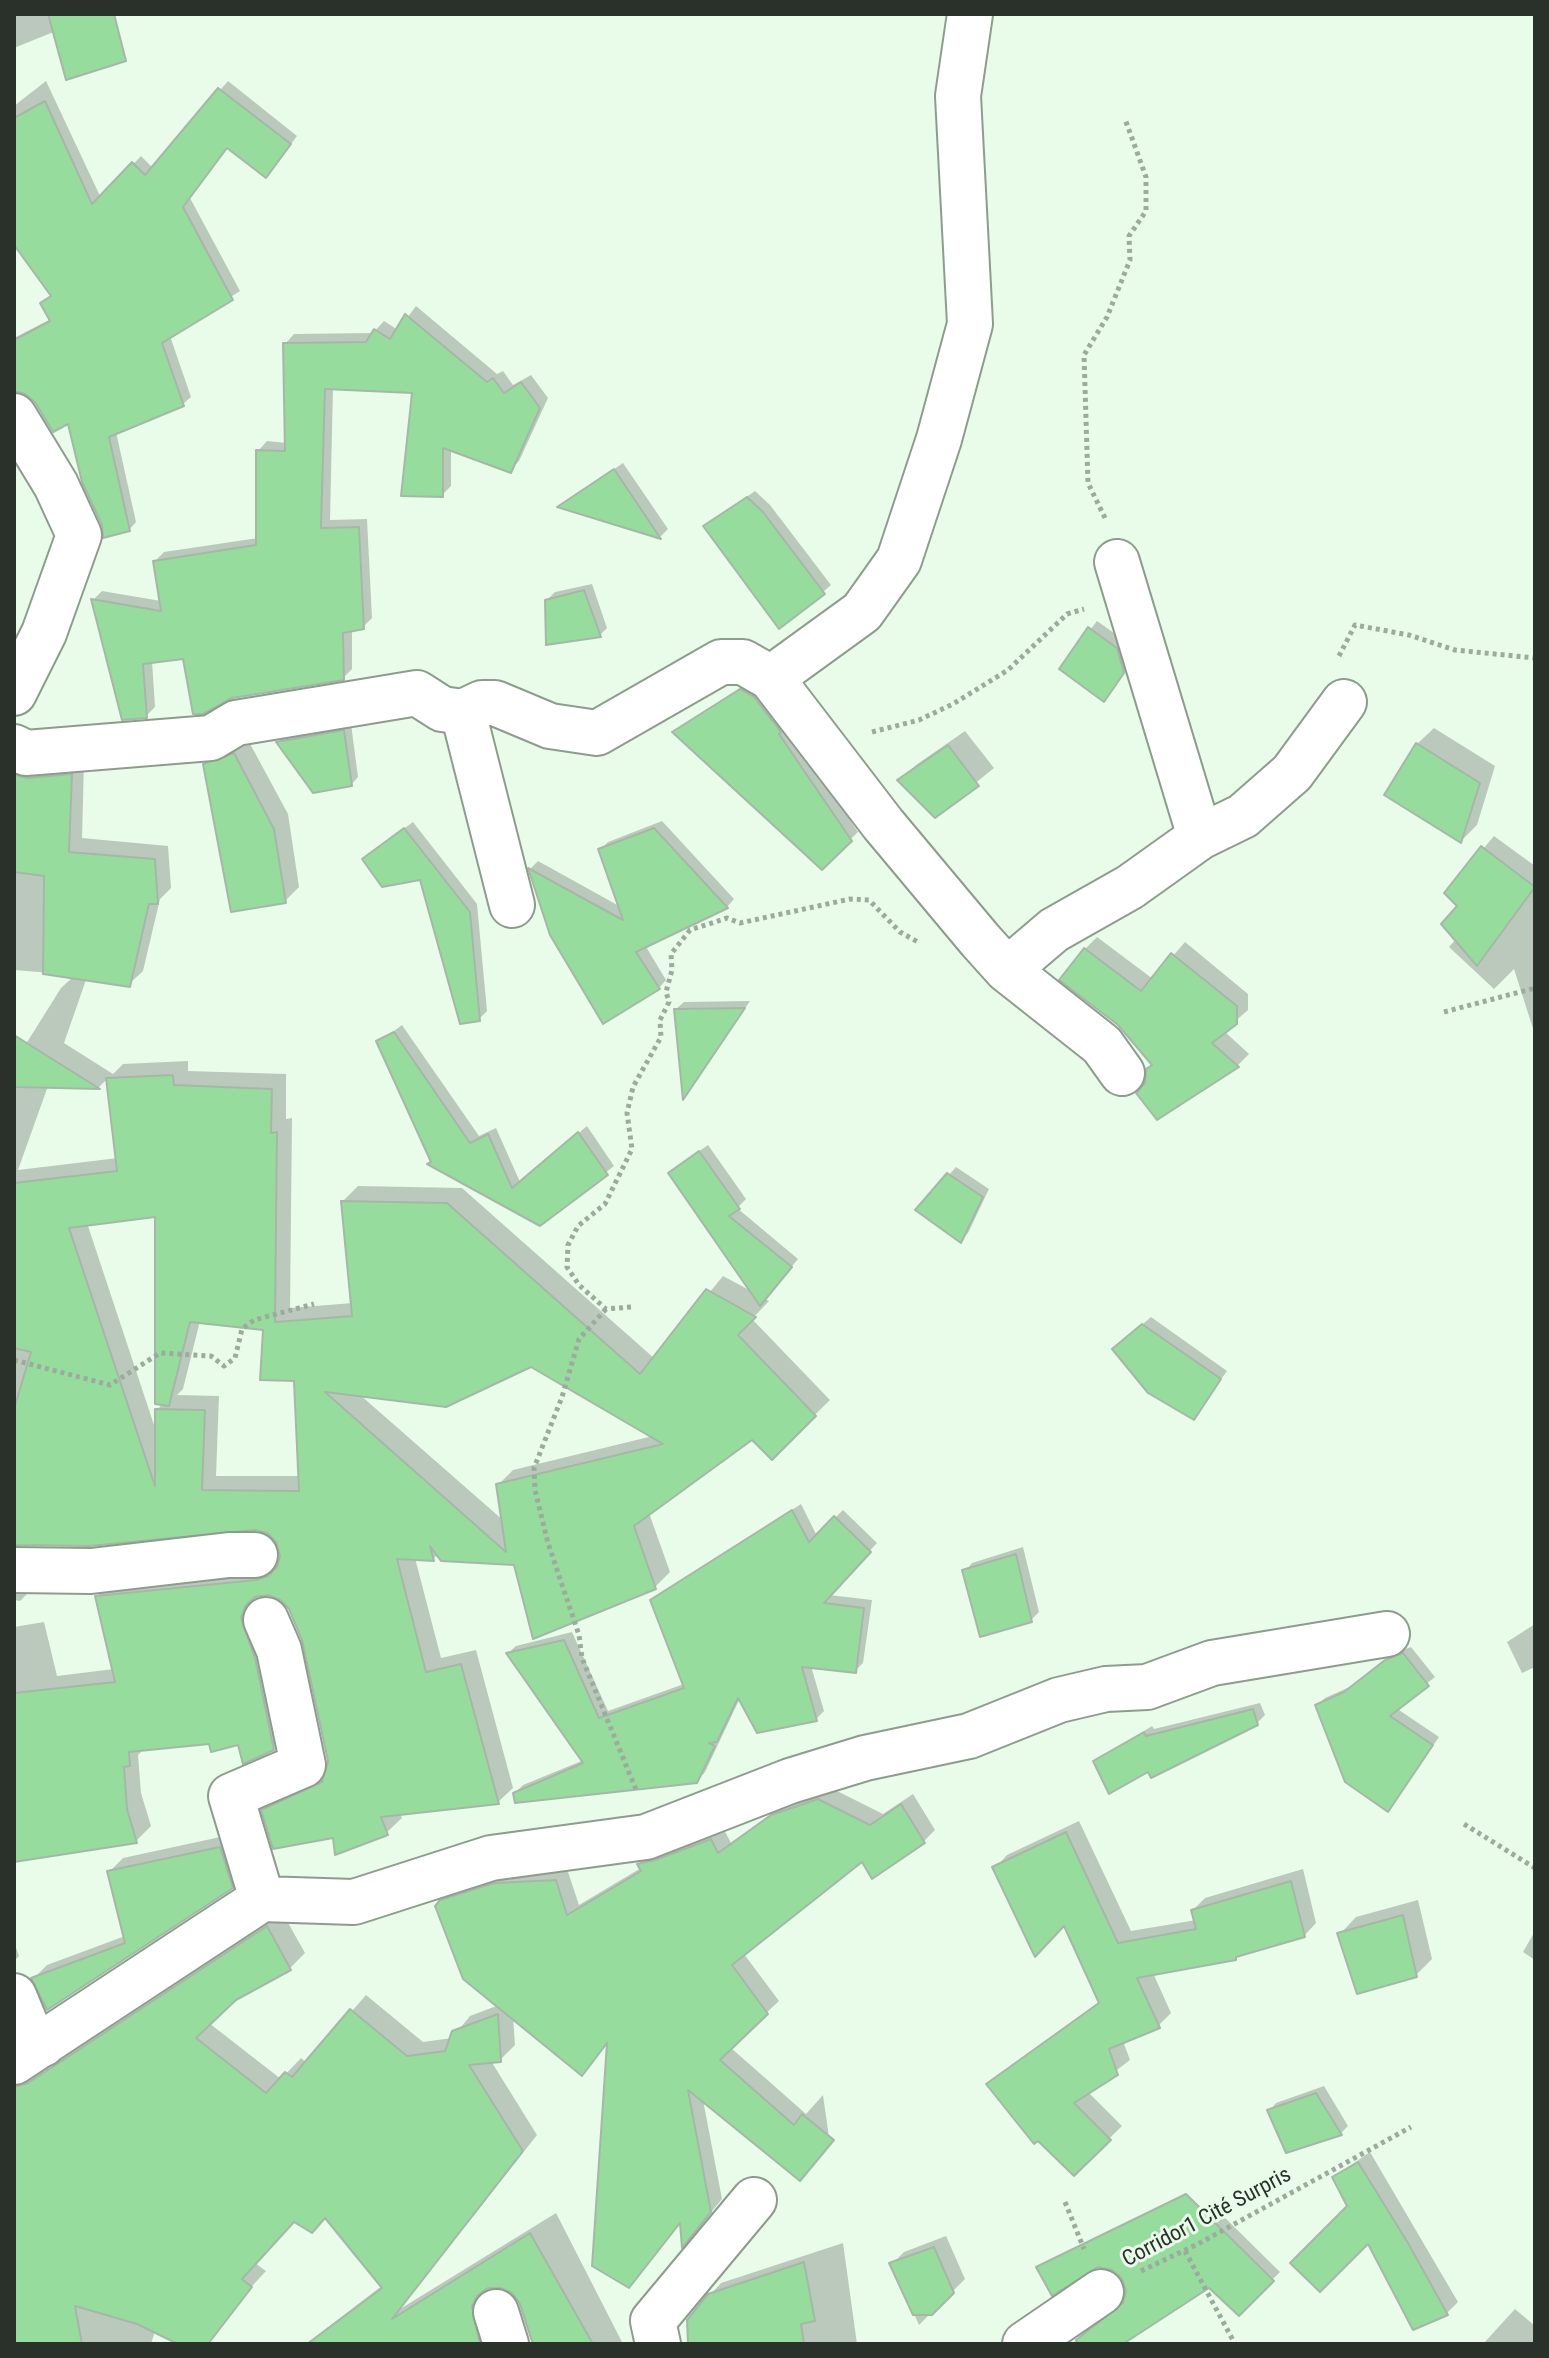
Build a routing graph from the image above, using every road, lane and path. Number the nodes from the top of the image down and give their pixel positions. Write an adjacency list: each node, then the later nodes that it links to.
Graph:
1 (970, 14): 6 (street)
2 (1125, 119): 4 (path)
3 (14, 416): 7 (street)
4 (1117, 562): 10 (path); 12 (street)
5 (1535, 658): 8 (path)
6 (771, 678): 9 (street); 10 (street)
7 (14, 693)
8 (1344, 702): 12 (street)
9 (463, 712): 11 (street); 13 (street)
10 (824, 743): 15 (street)
11 (14, 747)
12 (1200, 837): 15 (street)
13 (512, 905)
14 (925, 946): 21 (path)
15 (1007, 970): 18 (street)
16 (1535, 988): 17 (path)
17 (1444, 1012)
18 (1122, 1073)
19 (314, 1304): 22 (path)
20 (631, 1307): 21 (path)
21 (606, 1309): 28 (path)
22 (14, 1360)
23 (255, 1555): 24 (street)
24 (14, 1570)
25 (266, 1620): 30 (street)
26 (1387, 1634): 28 (street)
27 (1464, 1824): 29 (path)
28 (652, 1835): 30 (street)
29 (1535, 1868)
30 (262, 1899): 32 (street)
31 (14, 1996): 32 (street)
32 (28, 2053)
33 (1411, 2127): 36 (path, Corridor1 Cité Surpris)
34 (754, 2200): 38 (street)
35 (1065, 2202): 37 (path, Corridor1 Cité Surpris)
36 (1185, 2251): 37 (path, Corridor1 Cité Surpris); 40 (path)
37 (1101, 2292): 39 (street)
38 (658, 2344)
39 (1025, 2344)
40 (1235, 2344)

